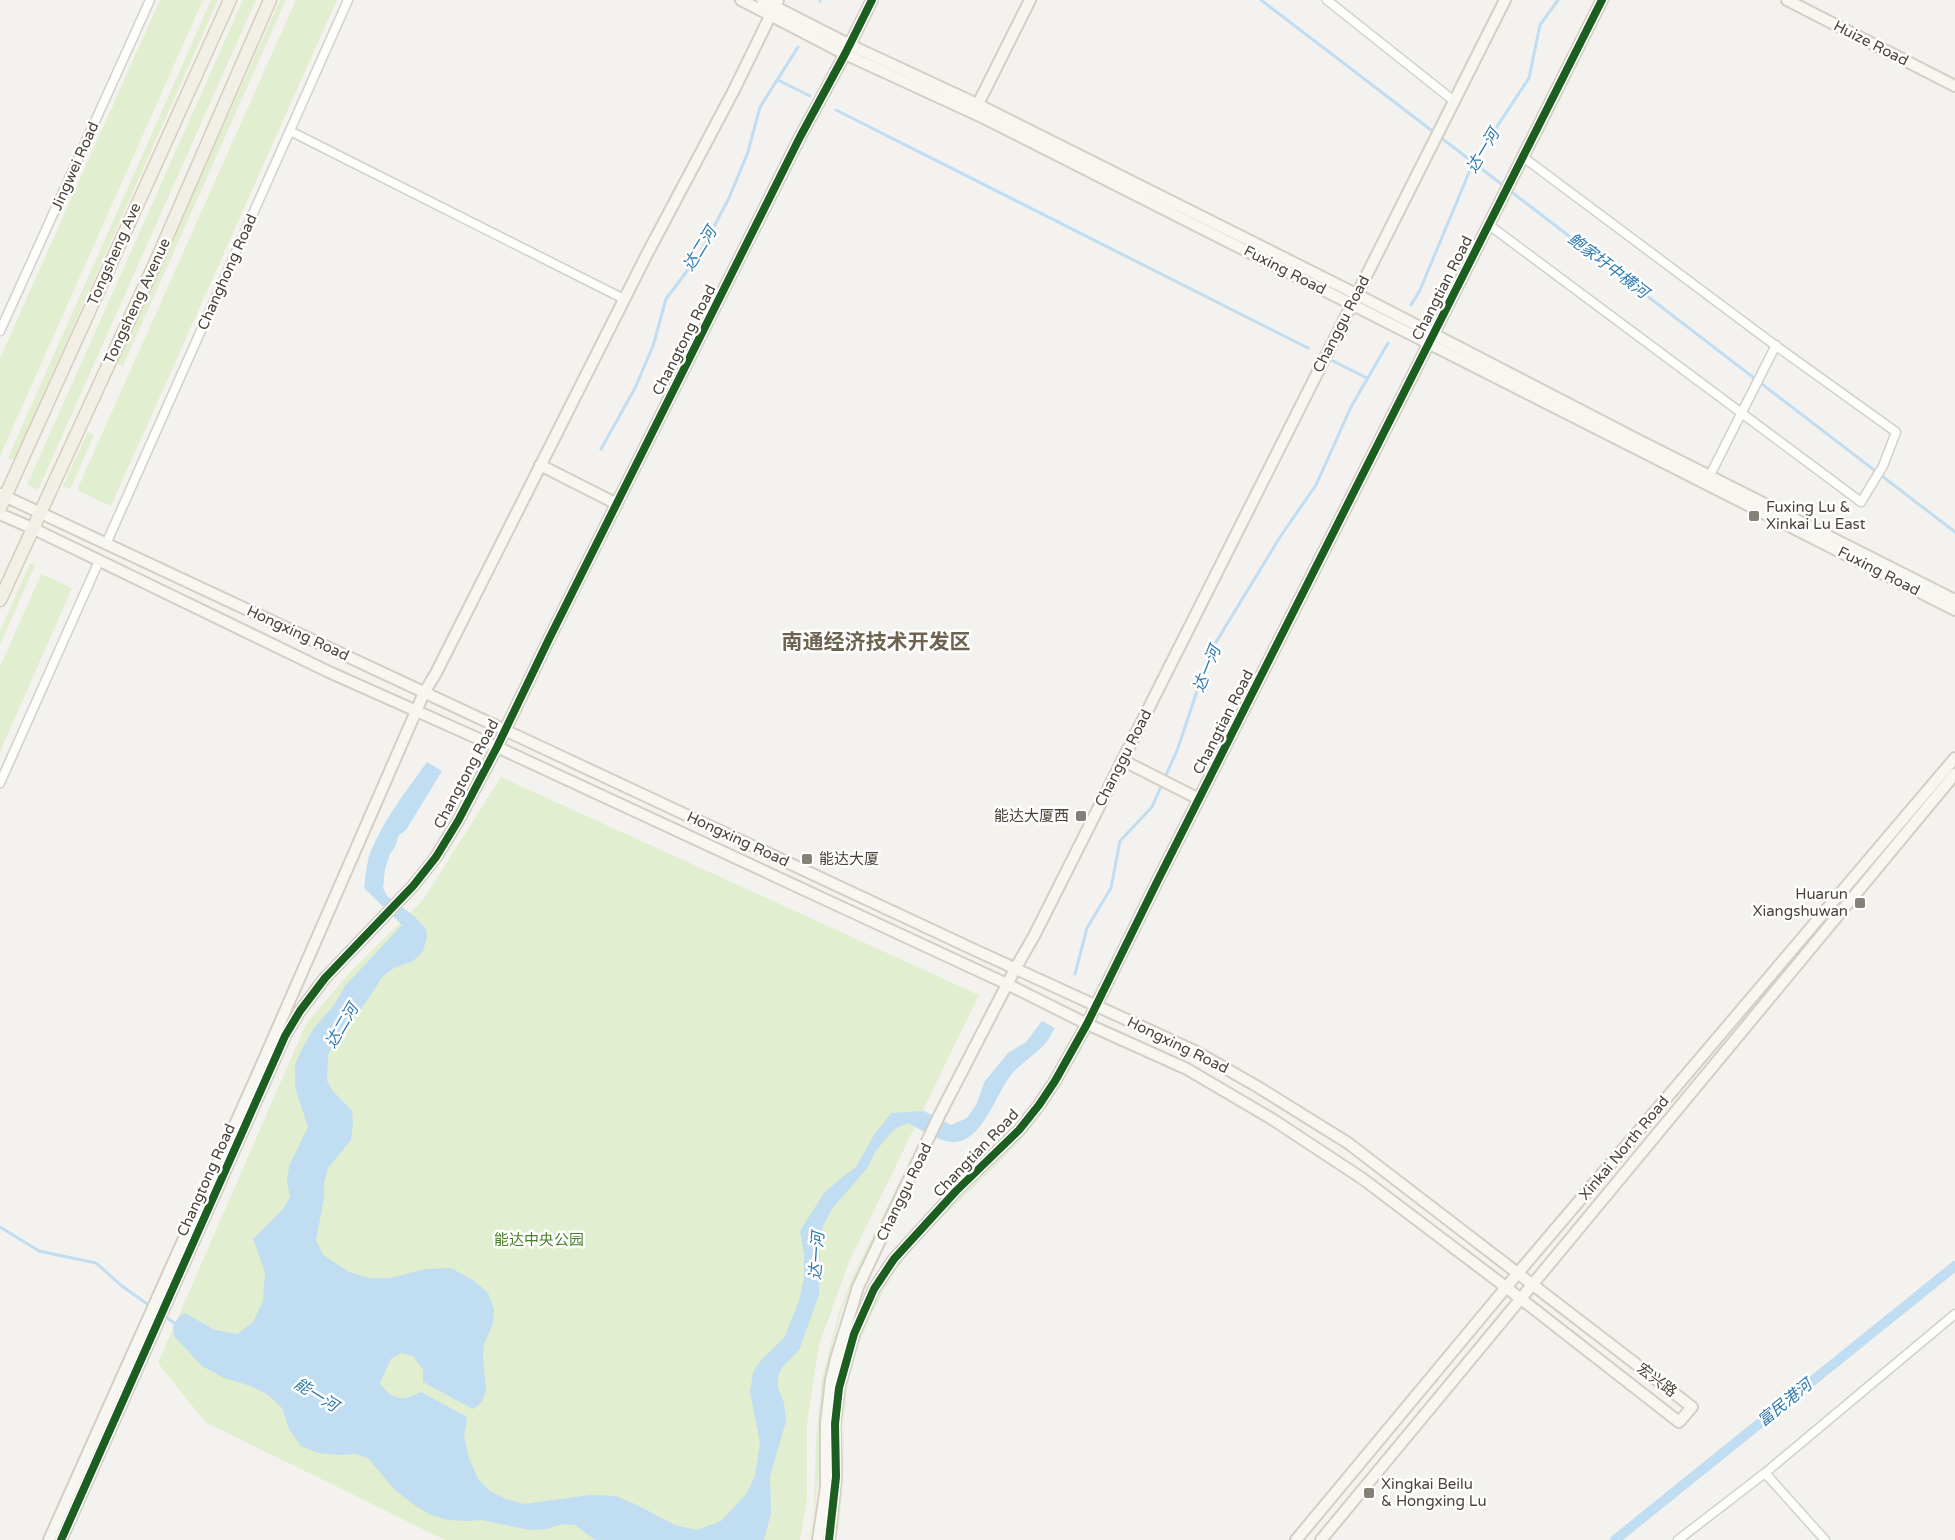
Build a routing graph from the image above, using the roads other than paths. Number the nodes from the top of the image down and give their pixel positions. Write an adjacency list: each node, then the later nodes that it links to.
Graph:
1 (150, 0): 23 (street, Jingwei Road)
2 (230, 0): 29 (main road, Tongsheng Ave)
3 (270, 0): 32 (main road, Tongsheng Avenue)
4 (348, 0): 18 (street, Changhong Road)
5 (741, 0): 13 (street, Fuxing Road)
6 (762, 0): 13 (street, Fuxing Road)
7 (872, 0): 14 (street, Changtong Road)
8 (1030, 0): 17 (street)
9 (1327, 0): 16 (street)
10 (1505, 0): 16 (street, Changgu Road)
11 (1602, 0): 19 (street, Changtian Road)
12 (1787, 0): 15 (street, Huize Road)
13 (774, 7): 14 (street, Fuxing Road); 21 (street, Changtong Road)
14 (848, 49): 17 (street, Fuxing Road); 30 (street, Changtong Road)
15 (1955, 86)
16 (1454, 101): 22 (street, Changgu Road)
17 (975, 108): 22 (street, Fuxing Road)
18 (290, 131): 21 (street); 35 (street, Changhong Road)
19 (1523, 156): 20 (street, Changtian Road); 25 (street)
20 (1489, 225): 24 (street, Changtian Road); 26 (street)
21 (624, 299): 27 (street, Changtong Road)
22 (1354, 299): 24 (street, Fuxing Road); 45 (street, Changgu Road)
23 (0, 332)
24 (1431, 339): 28 (street, Fuxing Road); 48 (street, Changtian Road)
25 (1776, 345): 26 (street); 26 (street)
26 (1742, 413): 28 (street)
27 (540, 465): 30 (street); 40 (street, Changtong Road)
28 (1708, 479): 38 (street, Fuxing Road); 39 (street, Fuxing Road)
29 (3, 495): 31 (main road, Tongsheng Ave); 32 (street, Hongxing Road)
30 (617, 504): 42 (street, Changtong Road)
31 (0, 508)
32 (39, 513): 34 (main road, Tongsheng Avenue); 35 (street, Hongxing Road)
33 (0, 514): 34 (street, Hongxing Road)
34 (32, 528): 36 (street, Hongxing Road); 37 (main road, Tongsheng Avenue)
35 (106, 544): 40 (street, Hongxing Road)
36 (99, 561): 41 (street, Hongxing Road); 47 (street)
37 (0, 600)
38 (1955, 600)
39 (1955, 610)
40 (424, 693): 41 (street, Changtong Road); 42 (street, Hongxing Road)
41 (416, 711): 43 (street, Hongxing Road); 59 (street, Changtong Road)
42 (505, 730): 43 (street, Changtong Road); 49 (street, Hongxing Road)
43 (497, 747): 50 (street, Hongxing Road); 60 (street, Changtong Road)
44 (1955, 758): 53 (street, Xinkai North Road)
45 (1122, 760): 48 (street); 49 (street, Changgu Road)
46 (1955, 774): 54 (street, Xinkai North Road)
47 (0, 783)
48 (1200, 799): 51 (street, Changtian Road)
49 (1015, 969): 50 (street, Changgu Road); 51 (street, Hongxing Road)
50 (1007, 984): 52 (street, Hongxing Road); 61 (street, Changgu Road)
51 (1096, 1006): 52 (street, Changtian Road); 53 (street, Hongxing Road)
52 (1087, 1024): 55 (street, Hongxing Road); 62 (street, Changtian Road)
53 (1518, 1273): 54 (street, Hongxing Road); 55 (street, Xinkai North Road)
54 (1533, 1285): 56 (street, Xinkai North Road); 56 (street, 宏兴路)
55 (1506, 1288): 56 (street, Hongxing Road); 63 (street, Xinkai North Road)
56 (1521, 1299): 64 (street, Xinkai North Road)
57 (1955, 1314): 58 (street)
58 (1765, 1473): 65 (street); 66 (street)
59 (49, 1540)
60 (61, 1540)
61 (818, 1540)
62 (829, 1540)
63 (1296, 1540)
64 (1321, 1540)
65 (1678, 1540)
66 (1826, 1540)

